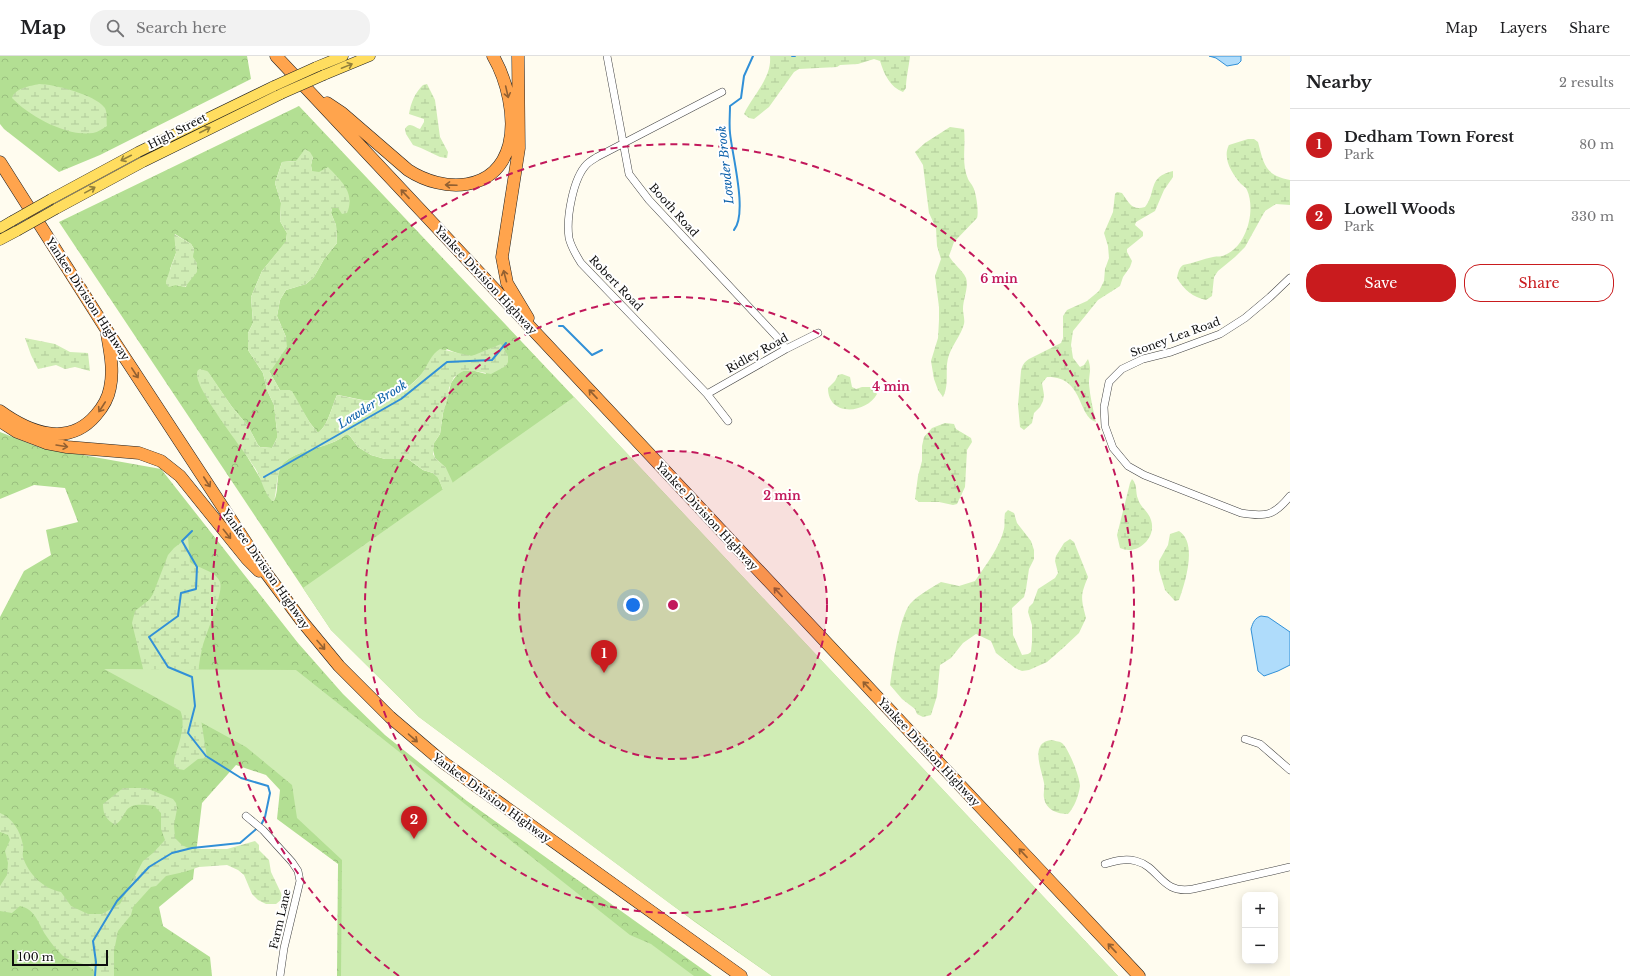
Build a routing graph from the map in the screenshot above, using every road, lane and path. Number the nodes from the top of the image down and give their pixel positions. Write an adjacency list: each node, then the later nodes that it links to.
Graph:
1 (276, 56): 8 (highway, Yankee Division Highway)
2 (343, 56): 13 (main road, High Street, one-way to 13, bridge)
3 (370, 56): 14 (main road, High Street, one-way to 3, bridge)
4 (493, 56): 8 (highway, one-way to 8)
5 (518, 56): 18 (highway, one-way to 5)
6 (607, 56): 9 (street, Booth Road)
7 (722, 92): 9 (street, Robert Road)
8 (310, 93): 18 (highway, Yankee Division Highway, one-way to 8)
9 (623, 143): 19 (street, Booth Road); 20 (street, Robert Road)
10 (0, 162): 12 (highway, Yankee Division Highway)
11 (0, 177): 12 (highway)
12 (23, 199): 16 (highway, Yankee Division Highway)
13 (0, 228)
14 (0, 240)
15 (1290, 278): 24 (street, Stoney Lea Road)
16 (106, 329): 21 (highway, one-way to 21); 25 (highway, Yankee Division Highway, one-way to 25)
17 (818, 333): 19 (street, Ridley Road)
18 (537, 334): 33 (highway, Yankee Division Highway, one-way to 18)
19 (786, 349): 20 (street, Ridley Road)
20 (707, 394): 23 (street, Robert Road)
21 (0, 411)
22 (0, 421): 25 (highway, one-way to 25)
23 (728, 421)
24 (1290, 496)
25 (280, 592): 32 (highway, Yankee Division Highway, one-way to 32)
26 (1245, 739): 27 (street)
27 (1290, 770)
28 (246, 816): 31 (street, Farm Lane)
29 (1105, 864): 30 (street)
30 (1290, 867)
31 (280, 976)
32 (741, 976)
33 (1139, 976)

